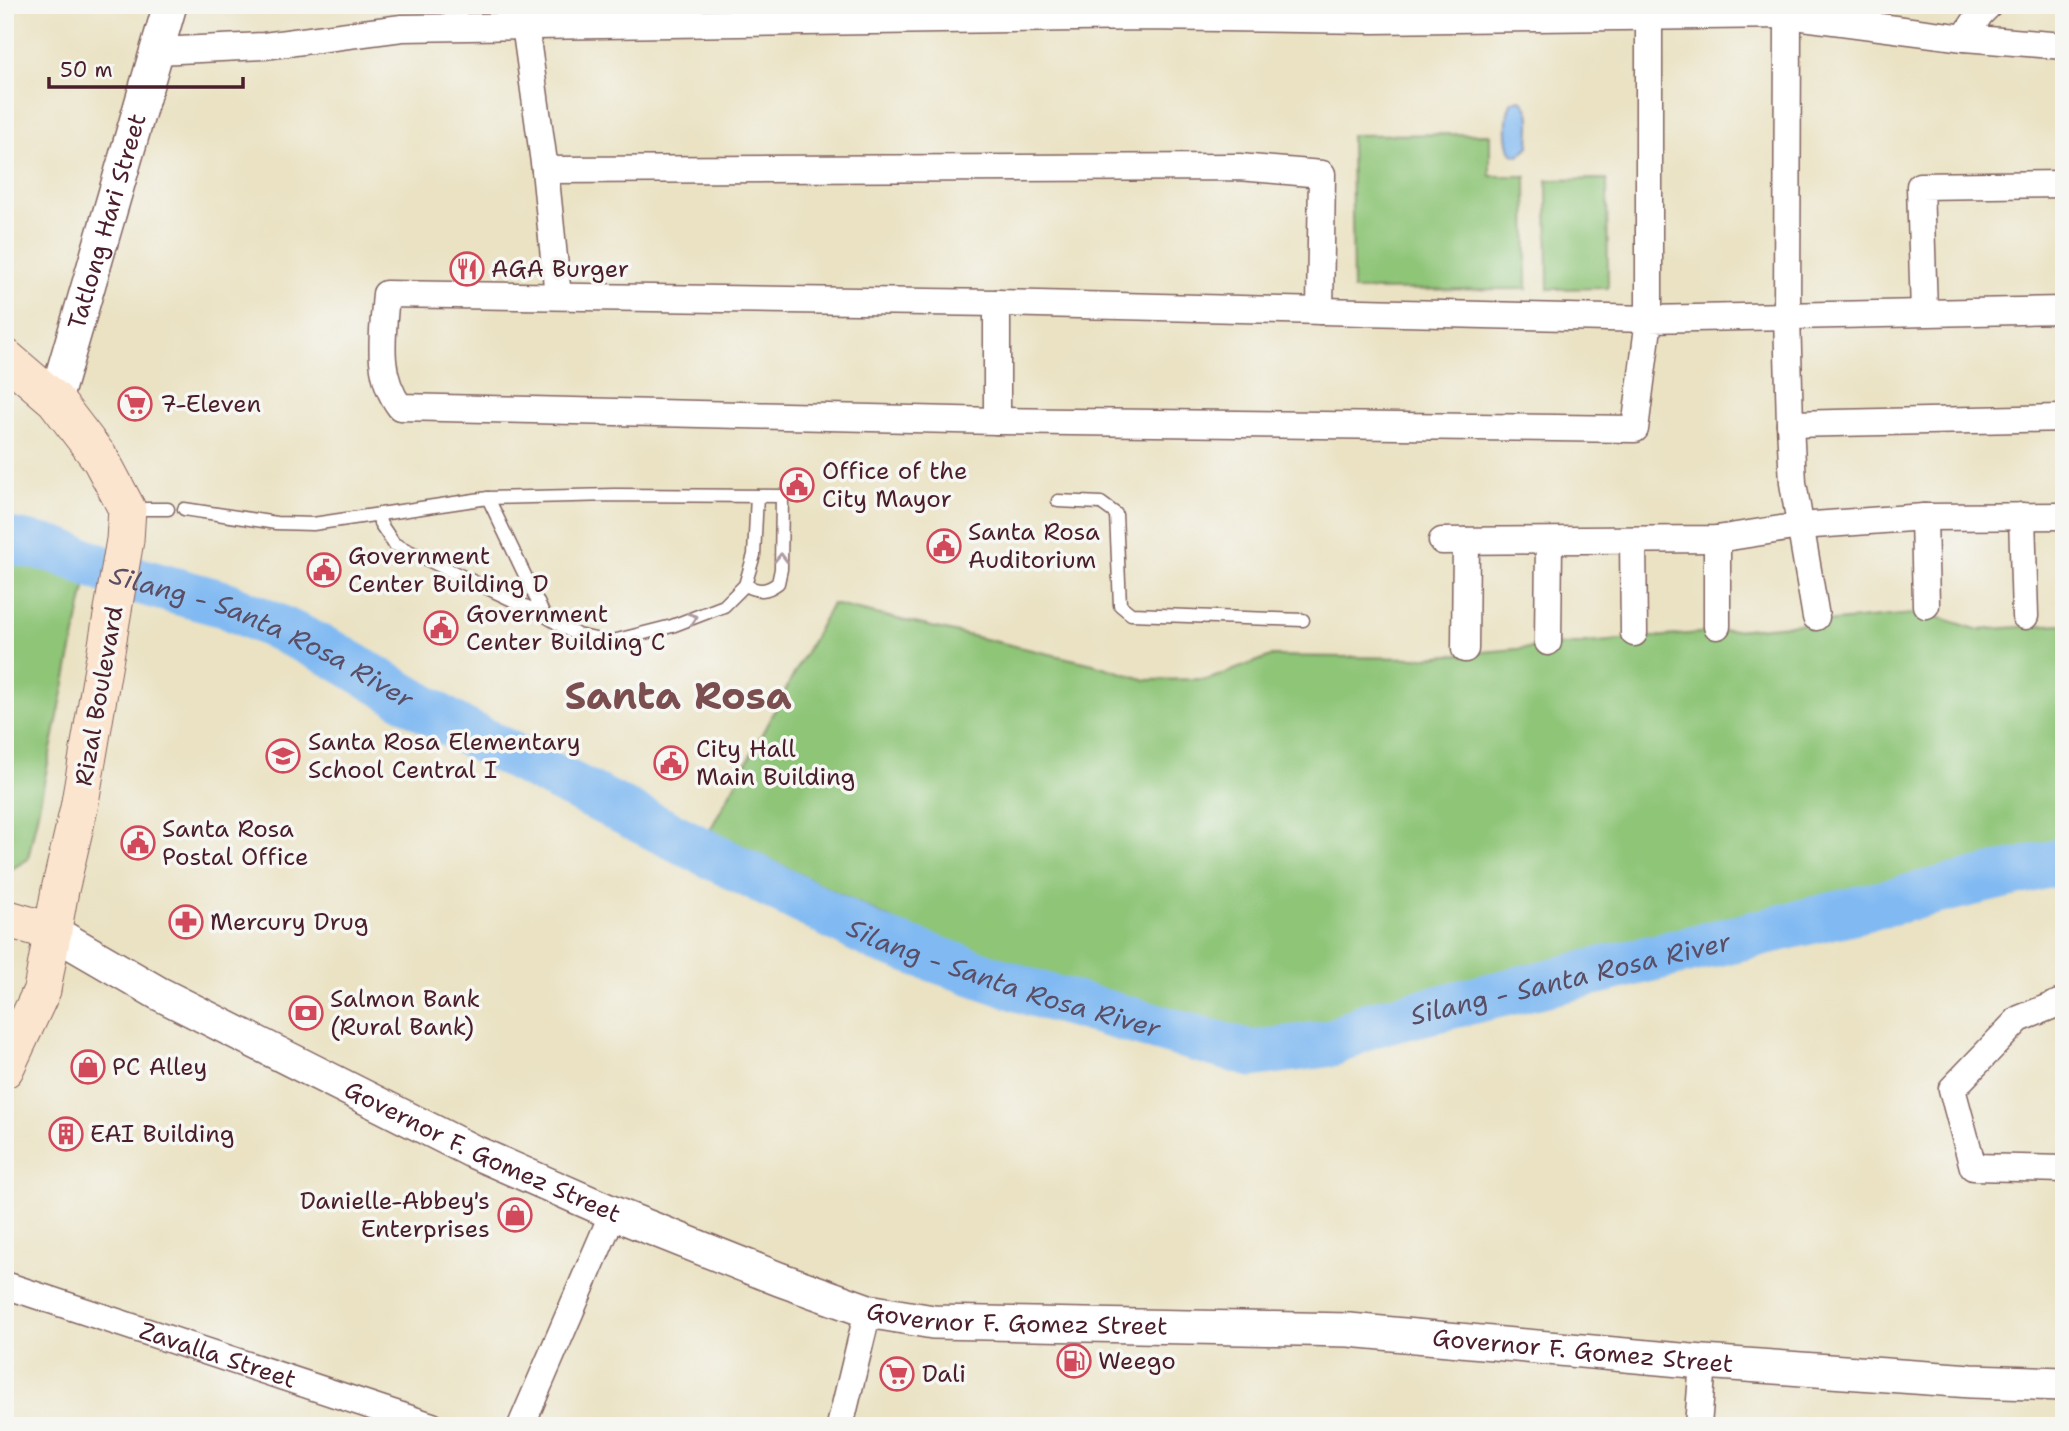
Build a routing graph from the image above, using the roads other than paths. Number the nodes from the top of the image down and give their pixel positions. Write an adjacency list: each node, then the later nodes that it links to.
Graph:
1 (170, 5): 8 (street, Tatlong Hari Street)
2 (1989, 5): 6 (street)
3 (1788, 15): 4 (street); 6 (street); 16 (street)
4 (1649, 17): 5 (street); 17 (street)
5 (525, 25): 8 (street); 9 (street)
6 (1964, 38): 7 (street)
7 (2064, 46)
8 (157, 51): 19 (street, Tatlong Hari Street)
9 (545, 170): 11 (street); 14 (street)
10 (2064, 184): 15 (street)
11 (558, 296): 12 (street); 21 (street)
12 (997, 303): 14 (street); 21 (street)
13 (2064, 310): 15 (street)
14 (1320, 311): 17 (street)
15 (1924, 312): 16 (street)
16 (1787, 315): 17 (street); 22 (street)
17 (1649, 319): 21 (street)
18 (5, 357): 19 (main road)
19 (55, 400): 32 (main road)
20 (2064, 418): 22 (street)
21 (997, 421)
22 (1790, 424): 33 (street)
23 (757, 496): 24 (lane); 37 (lane); 37 (lane, one-way to 23)
24 (488, 498): 28 (lane); 39 (lane)
25 (1058, 501): 42 (lane)
26 (168, 509): 32 (lane)
27 (184, 509): 28 (lane)
28 (379, 514): 39 (lane)
29 (2022, 516): 30 (street); 31 (street); 40 (street)
30 (2064, 516)
31 (1924, 517): 33 (street); 38 (street)
32 (126, 524): 48 (main road, Rizal Boulevard)
33 (1800, 526): 35 (street); 41 (street)
34 (1633, 540): 35 (street); 36 (street); 44 (street)
35 (1717, 540): 43 (street)
36 (1549, 541): 45 (street); 46 (street)
37 (745, 585): 39 (lane, one-way to 37)
38 (1926, 605)
39 (544, 615)
40 (2025, 616)
41 (1816, 617)
42 (1303, 620)
43 (1717, 626)
44 (1634, 633)
45 (1548, 642)
46 (1465, 649)
47 (5, 918): 48 (main road)
48 (53, 932): 50 (main road, Rizal Boulevard); 52 (street, Governor F. Gomez Street)
49 (2064, 1001): 51 (street)
50 (5, 1069)
51 (2064, 1169)
52 (612, 1213): 54 (street, Governor F. Gomez Street); 58 (street)
53 (5, 1285): 57 (street, Zavalla Street)
54 (868, 1311): 55 (street, Governor F. Gomez Street); 59 (street)
55 (1703, 1362): 56 (street, Governor F. Gomez Street); 60 (street)
56 (2064, 1384)
57 (432, 1426)
58 (520, 1426)
59 (840, 1426)
60 (1698, 1426)

